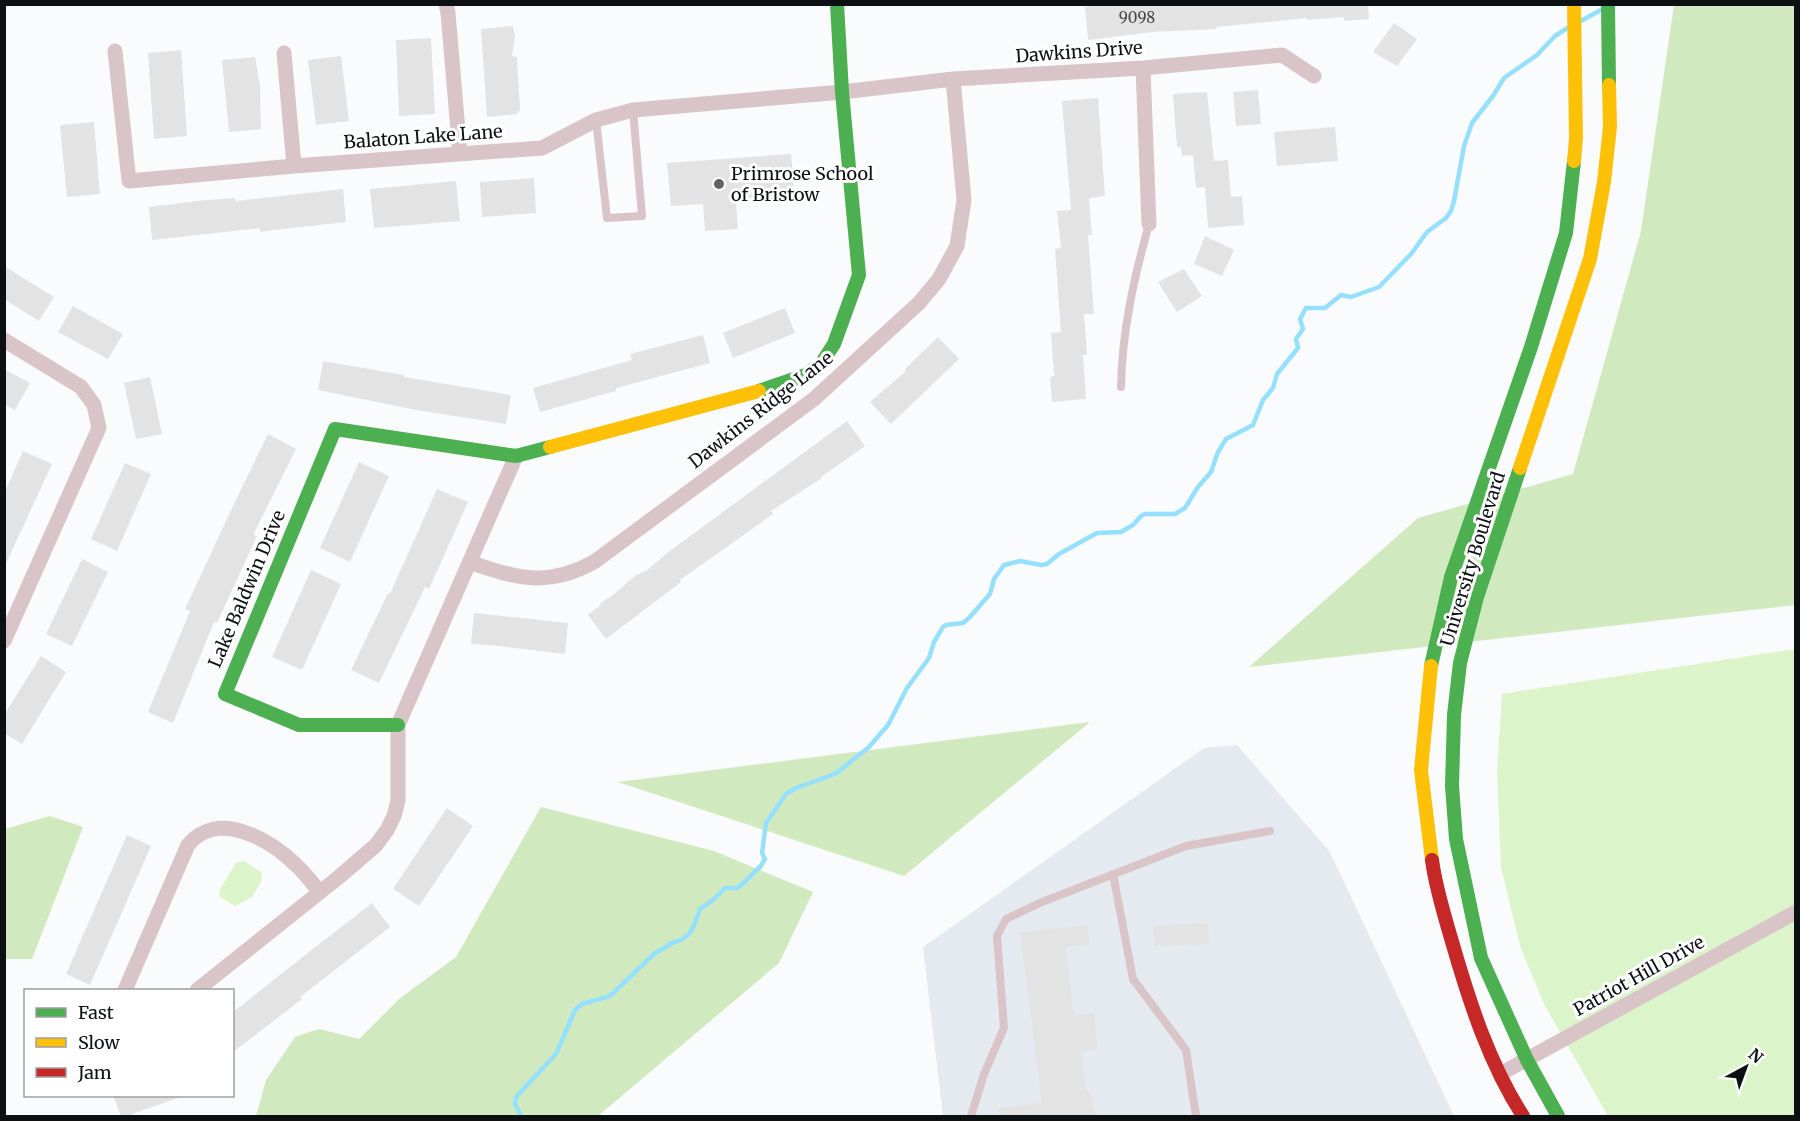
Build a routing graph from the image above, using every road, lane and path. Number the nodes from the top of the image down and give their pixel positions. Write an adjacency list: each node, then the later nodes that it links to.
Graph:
1 (446, 4): 13 (street)
2 (837, 4): 10 (main road, Lake Baldwin Drive)
3 (1574, 4): 29 (main road, University Boulevard)
4 (1608, 4): 28 (main road, University Boulevard)
5 (115, 51): 14 (street, Balaton Lake Lane)
6 (284, 53): 14 (street)
7 (1143, 68): 8 (street, Dawkins Drive); 9 (street, Dawkins Drive); 15 (street)
8 (1314, 76)
9 (953, 79): 10 (street, Dawkins Drive); 19 (street, Dawkins Ridge Lane)
10 (842, 92): 11 (street, Balaton Lake Lane); 18 (main road, Lake Baldwin Drive)
11 (633, 110): 12 (street, Balaton Lake Lane); 12 (lane)
12 (596, 120): 13 (street, Balaton Lake Lane)
13 (460, 154): 14 (street, Balaton Lake Lane)
14 (294, 166)
15 (1149, 224): 17 (lane)
16 (4, 340): 20 (street)
17 (1121, 387)
18 (516, 456): 19 (street); 21 (main road, Lake Baldwin Drive)
19 (470, 562): 21 (street)
20 (4, 641)
21 (398, 725): 24 (street)
22 (1270, 831): 23 (lane)
23 (1113, 874): 30 (lane); 31 (lane)
24 (320, 892): 26 (street); 27 (street)
25 (1796, 912): 28 (street, Patriot Hill Drive)
26 (125, 989)
27 (197, 989)
28 (1527, 1060): 29 (street, Patriot Hill Drive); 33 (main road, University Boulevard)
29 (1500, 1074): 32 (main road, University Boulevard)
30 (971, 1116)
31 (1196, 1116)
32 (1523, 1116)
33 (1558, 1116)

